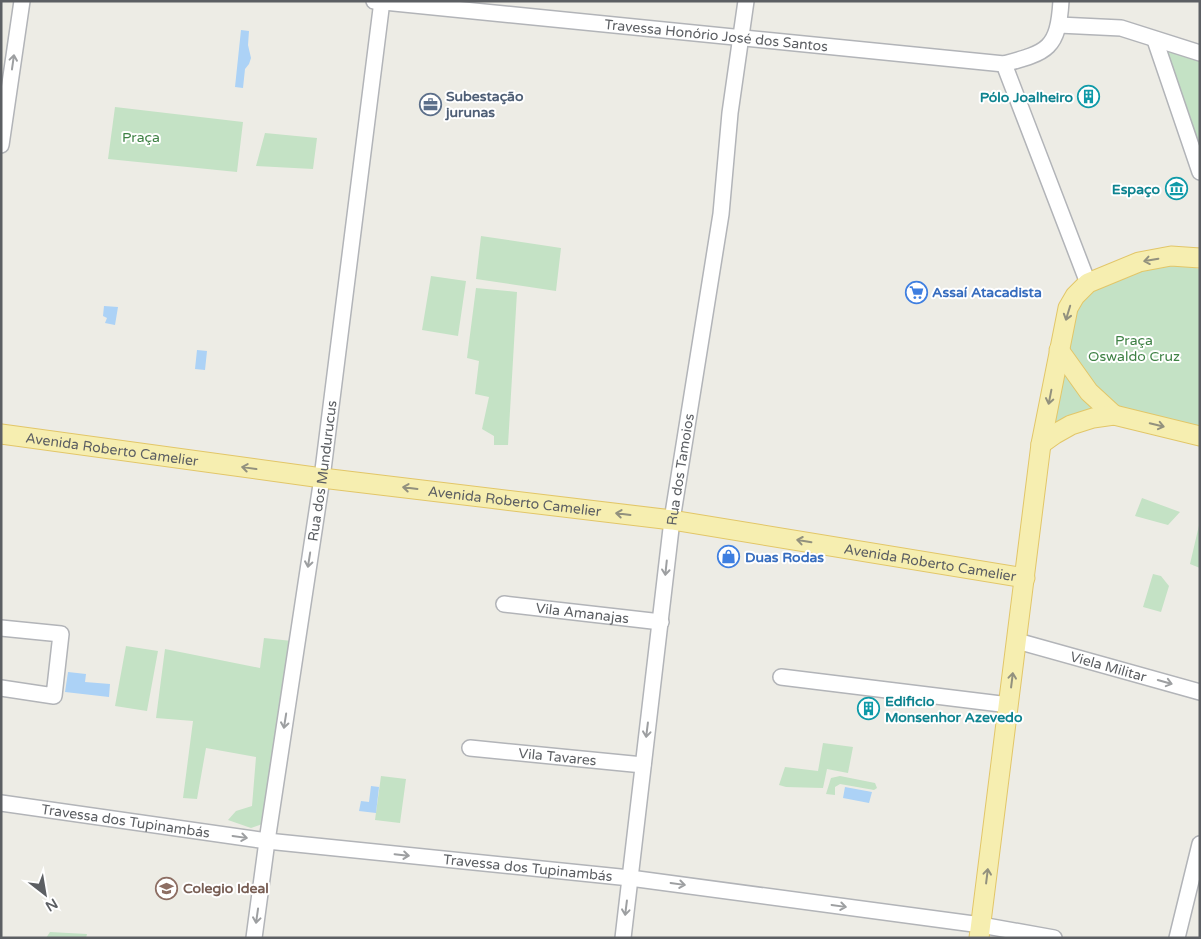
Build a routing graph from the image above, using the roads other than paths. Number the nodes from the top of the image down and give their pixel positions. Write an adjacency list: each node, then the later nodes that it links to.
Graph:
1 (22, 1): 11 (street, one-way to 1)
2 (374, 1): 5 (street, Travessa Honório José dos Santos)
3 (746, 1): 7 (street, Rua dos Tamoios)
4 (1061, 1): 6 (street)
5 (382, 2): 7 (street, Travessa Honório José dos Santos); 20 (street, Rua dos Mundurucus)
6 (1059, 24): 8 (street); 10 (street, Travessa Honório José dos Santos)
7 (741, 38): 10 (street, Travessa Honório José dos Santos); 21 (street, Rua dos Tamoios)
8 (1155, 40): 9 (street); 12 (street)
9 (1200, 53)
10 (1004, 64): 14 (street)
11 (1, 144)
12 (1200, 172)
13 (1200, 258): 14 (main road, one-way to 14)
14 (1088, 283): 15 (main road, one-way to 15)
15 (1059, 350): 16 (main road); 19 (main road, one-way to 19)
16 (1114, 415): 18 (main road, one-way to 18); 19 (main road)
17 (1, 434): 20 (main road, Avenida Roberto Camelier, one-way to 17)
18 (1200, 436)
19 (1041, 444): 22 (main road)
20 (322, 478): 21 (main road, Avenida Roberto Camelier, one-way to 20); 34 (street, Rua dos Mundurucus, one-way to 34)
21 (672, 520): 22 (main road, Avenida Roberto Camelier, one-way to 21); 24 (street, Rua dos Tamoios, one-way to 24)
22 (1025, 578): 26 (main road)
23 (504, 604): 24 (street, Vila Amanajas)
24 (660, 622): 32 (street, Rua dos Tamoios, one-way to 32)
25 (1, 628): 28 (street)
26 (1017, 641): 29 (street, Viela Militar, one-way to 29); 30 (main road, one-way to 26)
27 (781, 677): 30 (street)
28 (1, 688)
29 (1200, 692)
30 (1009, 705): 38 (main road, one-way to 30)
31 (470, 748): 32 (street, Vila Tavares)
32 (643, 765): 36 (street, Rua dos Tamoios)
33 (1, 803): 34 (street, Travessa dos Tupinambás, one-way to 34)
34 (267, 841): 36 (street, Travessa dos Tupinambás, one-way to 36); 39 (street, Rua dos Mundurucus, one-way to 39)
35 (1200, 844): 37 (street)
36 (630, 878): 38 (street, Travessa dos Tupinambás, one-way to 38); 40 (street, Rua dos Tamoios, one-way to 40)
37 (1195, 879): 42 (street)
38 (980, 931): 41 (street, Travessa dos Tupinambás)
39 (254, 938)
40 (623, 938)
41 (1054, 938)
42 (1177, 938)

